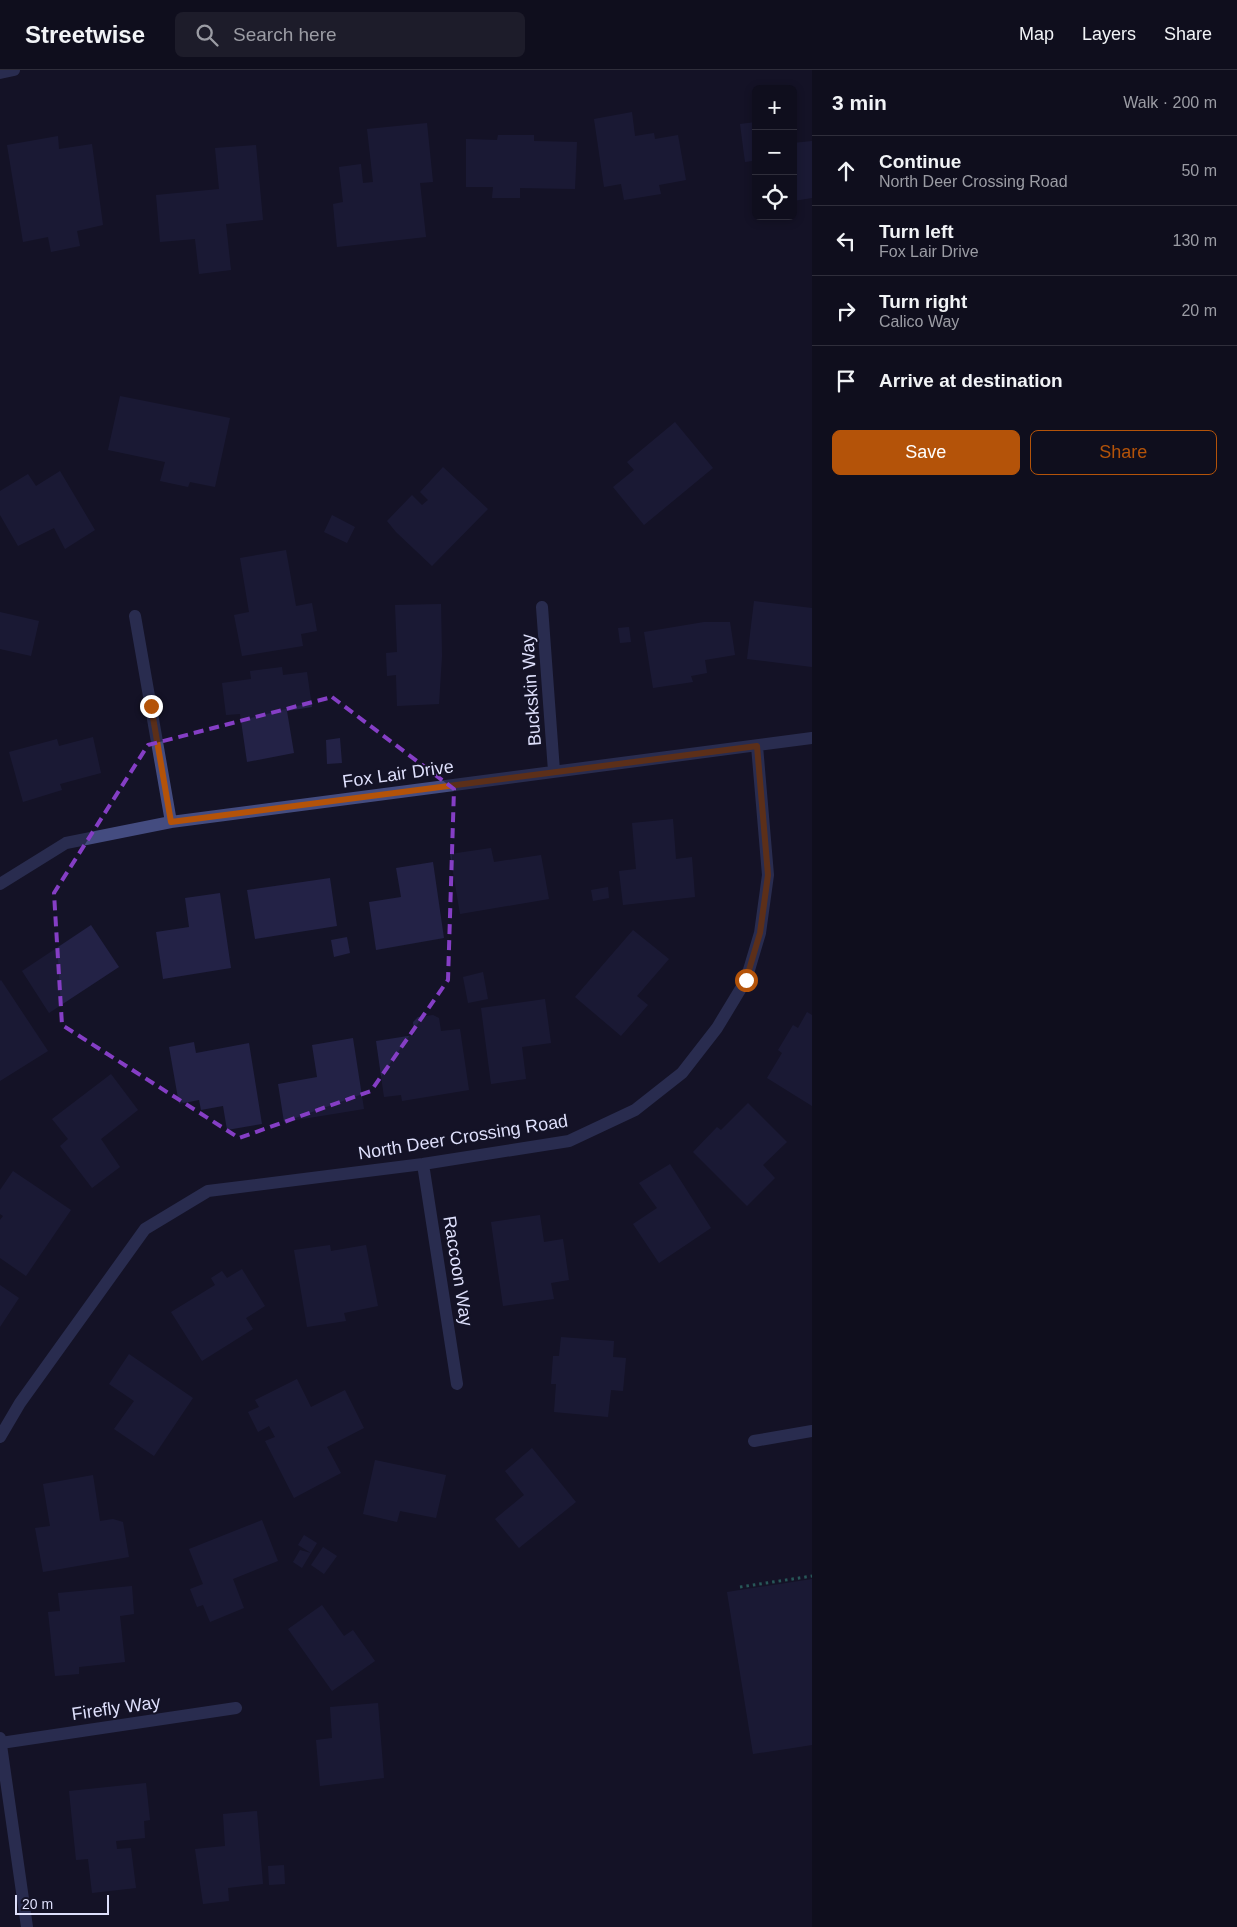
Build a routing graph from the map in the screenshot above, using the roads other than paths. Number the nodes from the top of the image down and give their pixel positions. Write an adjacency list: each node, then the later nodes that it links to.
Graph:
1 (14, 70): 2 (street)
2 (0, 74)
3 (542, 607): 7 (street, Buckskin Way)
4 (135, 616): 8 (street)
5 (812, 738): 6 (street, Fox Lair Drive)
6 (757, 746): 7 (street, Fox Lair Drive); 10 (street, North Deer Crossing Road)
7 (554, 771): 8 (street, Fox Lair Drive)
8 (171, 822): 9 (street, Fox Lair Drive)
9 (0, 884)
10 (423, 1164): 11 (street, Raccoon Way); 13 (street, North Deer Crossing Road)
11 (457, 1384)
12 (812, 1431): 14 (street)
13 (0, 1437)
14 (754, 1441)
15 (236, 1708): 16 (street, Firefly Way)
16 (0, 1740): 17 (street)
17 (27, 1927)

